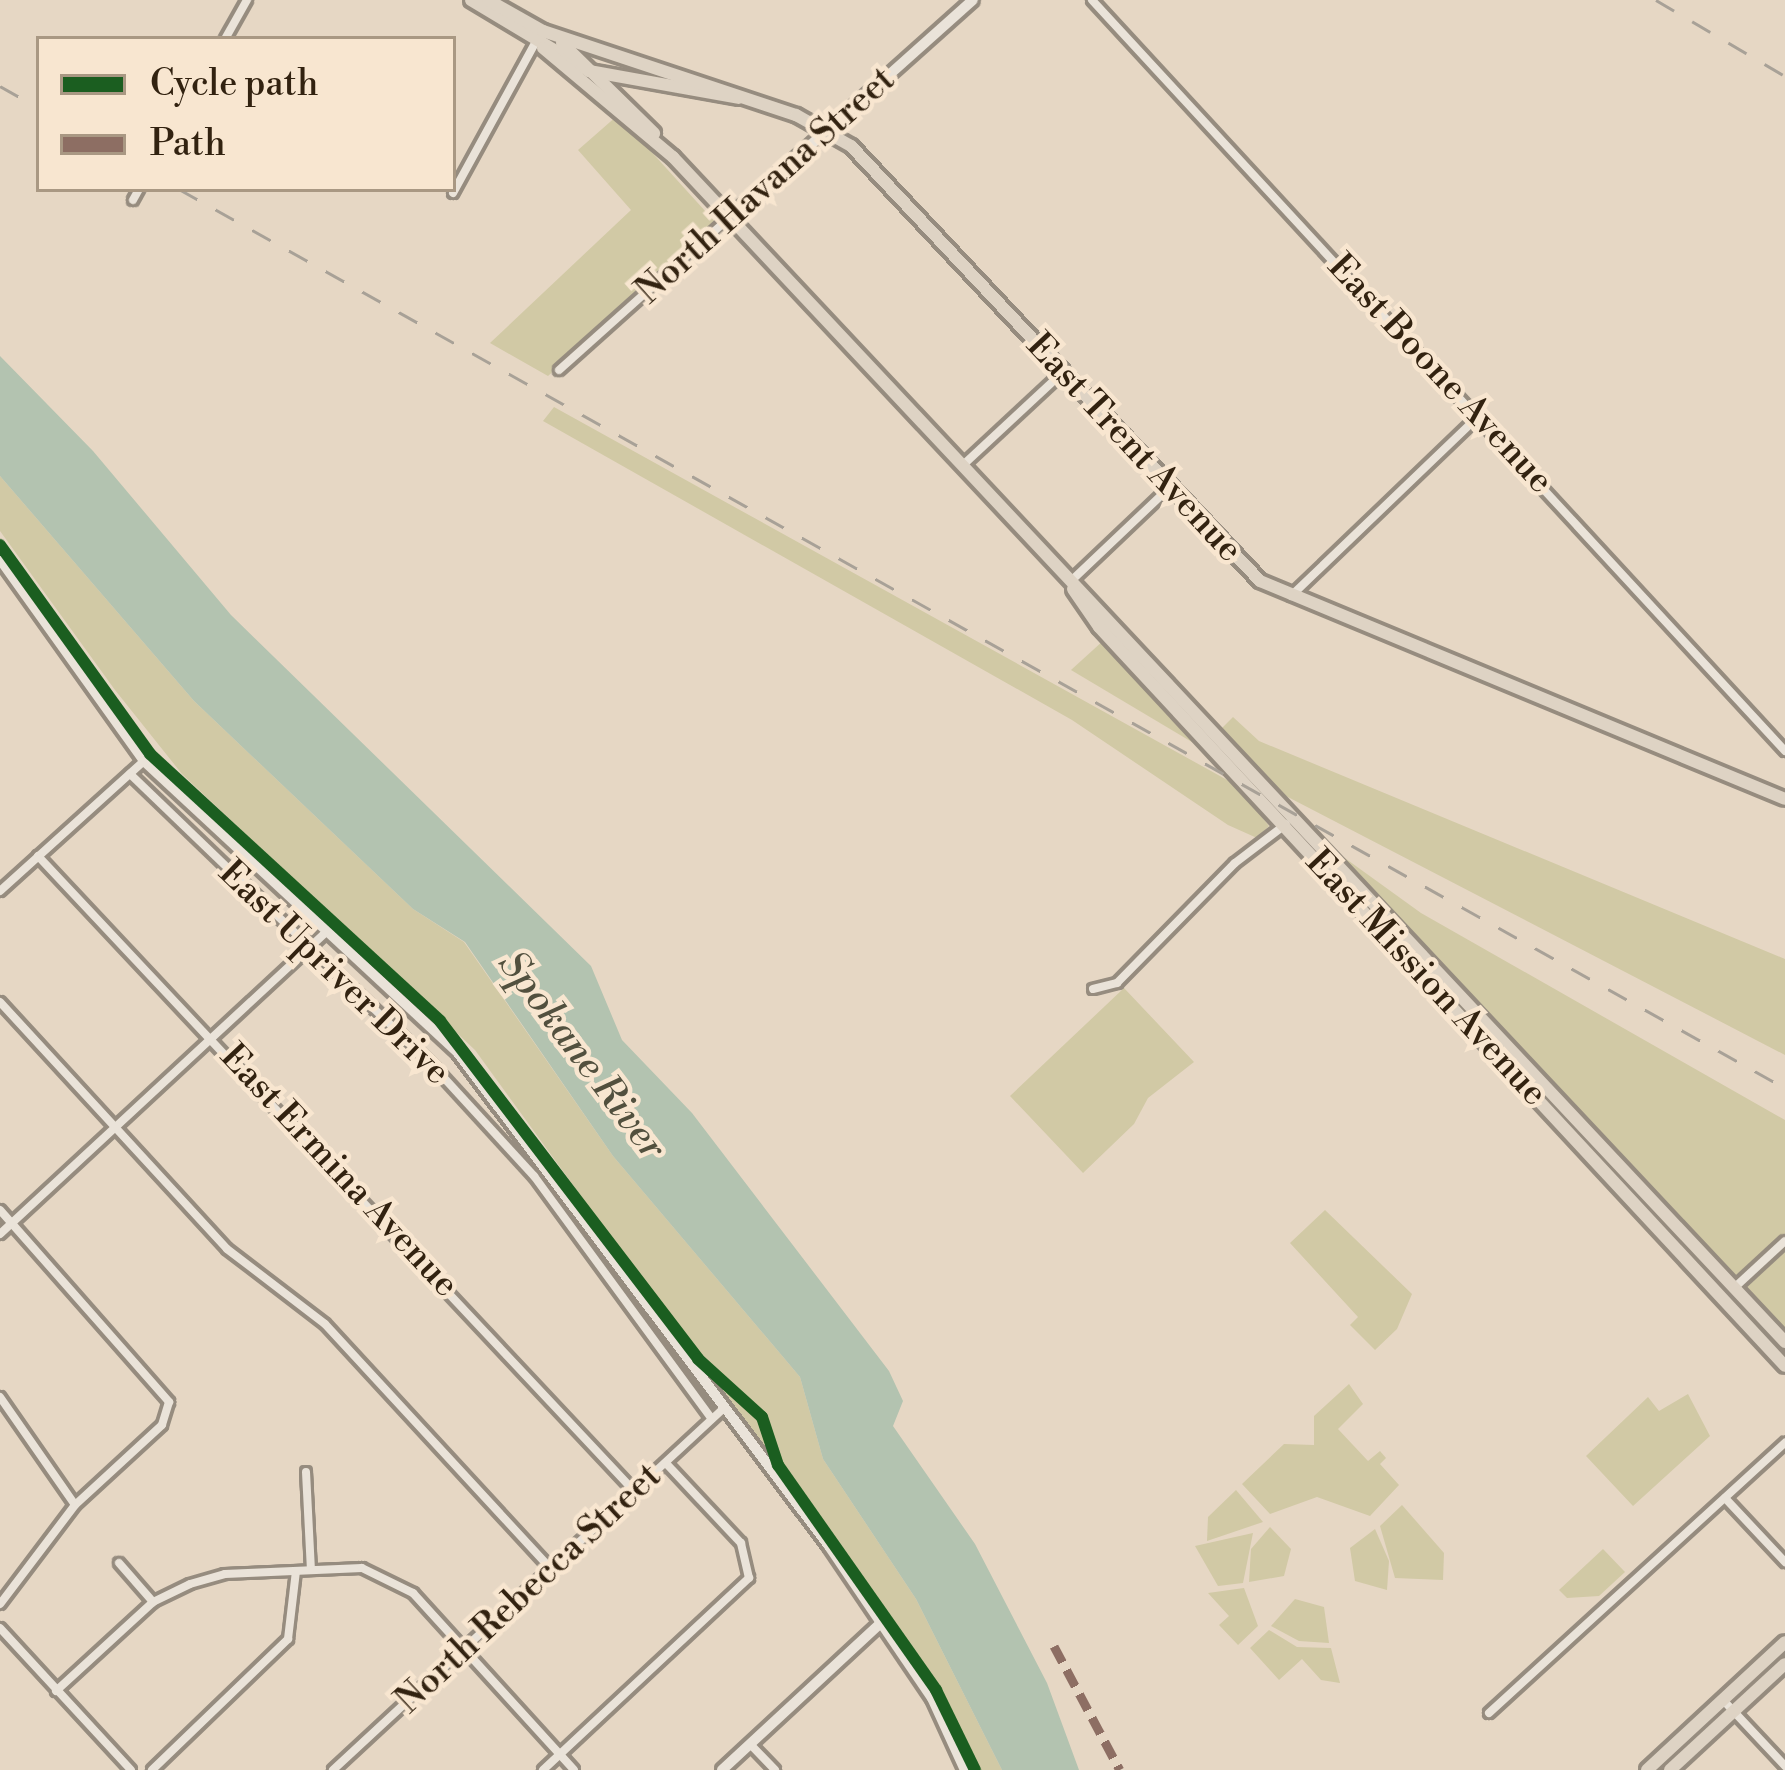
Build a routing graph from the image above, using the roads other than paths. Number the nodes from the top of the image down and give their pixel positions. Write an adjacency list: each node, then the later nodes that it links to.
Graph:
1 (247, 0): 6 (street)
2 (471, 0): 7 (main road, East Trent Avenue)
3 (488, 0): 7 (main road, East Trent Avenue)
4 (973, 0): 10 (street, North Havana Street)
5 (1092, 0): 18 (street, East Boone Avenue)
6 (227, 36)
7 (541, 41): 8 (main road, East Trent Avenue); 9 (main road, East Trent Avenue); 11 (main road, East Mission Avenue); 12 (street)
8 (604, 76): 9 (main road, East Trent Avenue); 11 (main road, East Mission Avenue)
9 (740, 98): 10 (main road, East Trent Avenue)
10 (830, 132): 15 (street, North Havana Street); 17 (main road, East Trent Avenue)
11 (673, 157): 15 (main road, East Mission Avenue)
12 (456, 188)
13 (137, 192): 14 (street)
14 (133, 200)
15 (729, 218): 16 (street, North Havana Street); 19 (main road, East Mission Avenue)
16 (559, 370)
17 (1063, 372): 19 (street); 20 (main road, East Trent Avenue)
18 (1480, 415): 23 (street); 24 (street, East Boone Avenue)
19 (961, 467): 22 (main road, East Mission Avenue)
20 (1170, 487): 22 (street); 23 (main road, East Trent Avenue)
21 (0, 559): 25 (street, East Upriver Drive)
22 (1070, 586): 28 (main road, East Mission Avenue); 29 (main road, East Mission Avenue)
23 (1291, 596): 27 (main road, East Trent Avenue)
24 (1785, 751)
25 (144, 760): 26 (street); 32 (street, East Upriver Drive)
26 (130, 774): 30 (street); 33 (street, East Upriver Drive)
27 (1785, 798)
28 (1296, 815): 29 (street); 43 (main road, East Mission Avenue)
29 (1284, 826): 34 (street); 45 (main road, East Mission Avenue)
30 (38, 856): 31 (street); 36 (street, East Ermina Avenue)
31 (0, 891)
32 (328, 930): 33 (street); 38 (street, East Upriver Drive)
33 (309, 949): 36 (street); 38 (street, East Upriver Drive)
34 (1093, 989)
35 (0, 1002): 37 (street)
36 (214, 1036): 37 (street); 52 (street, East Ermina Avenue)
37 (117, 1127): 40 (street); 57 (street)
38 (540, 1172): 47 (street, East Upriver Drive); 48 (street, East Upriver Drive)
39 (0, 1210): 40 (street)
40 (12, 1223): 41 (street); 54 (street)
41 (0, 1234)
42 (1785, 1241): 43 (street)
43 (1734, 1288): 44 (main road, East Mission Avenue)
44 (1785, 1342)
45 (1785, 1366)
46 (0, 1397): 54 (street)
47 (724, 1408): 48 (street, North Rebecca Street); 62 (street, East Upriver Drive)
48 (712, 1419): 50 (street, North Rebecca Street)
49 (1785, 1443): 53 (street)
50 (666, 1463): 52 (street, North Rebecca Street); 72 (street)
51 (306, 1472): 58 (street)
52 (635, 1492): 57 (street, North Rebecca Street)
53 (1725, 1498): 55 (street); 70 (street)
54 (75, 1505): 61 (street)
55 (1785, 1562)
56 (119, 1563): 60 (street)
57 (551, 1569): 65 (street, North Rebecca Street)
58 (311, 1570): 59 (street); 65 (street)
59 (296, 1571): 60 (street); 75 (street)
60 (153, 1602): 67 (street)
61 (0, 1604)
62 (882, 1622): 71 (street); 81 (street, East Upriver Drive)
63 (0, 1628): 67 (street)
64 (1785, 1642): 68 (main road)
65 (465, 1649): 72 (street); 76 (street, North Rebecca Street)
66 (1785, 1664): 69 (main road)
67 (56, 1691): 74 (street)
68 (1723, 1700): 69 (street); 82 (main road)
69 (1733, 1712): 73 (street); 83 (main road)
70 (1489, 1713)
71 (750, 1744): 79 (street); 80 (street)
72 (562, 1754): 77 (street); 78 (street)
73 (1785, 1766)
74 (130, 1770)
75 (152, 1770)
76 (333, 1770)
77 (542, 1770)
78 (574, 1770)
79 (722, 1770)
80 (775, 1770)
81 (965, 1770)
82 (1647, 1770)
83 (1670, 1770)

